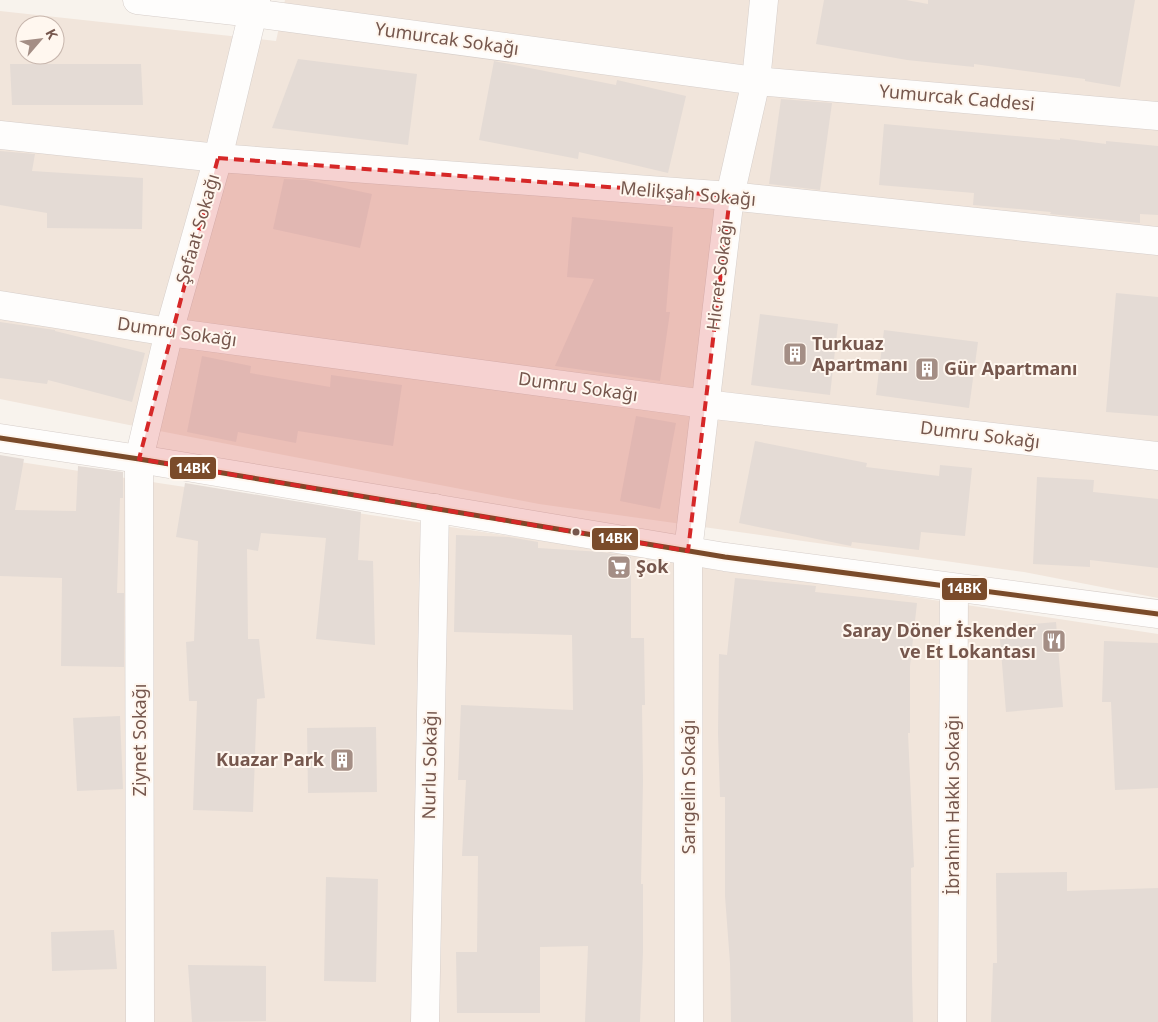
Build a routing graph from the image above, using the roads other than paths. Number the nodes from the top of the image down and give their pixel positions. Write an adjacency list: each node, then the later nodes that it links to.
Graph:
1 (137, 0): 3 (street, Yumurcak Sokağı)
2 (764, 0): 4 (street, Hicret Sokağı)
3 (255, 7): 4 (street, Yumurcak Sokağı); 7 (street, Şefaat Sokağı)
4 (756, 81): 5 (street, Yumurcak Caddesi); 8 (street, Hicret Sokağı)
5 (1158, 116)
6 (0, 134): 7 (street)
7 (218, 158): 8 (street, Melikşah Sokağı); 11 (street, Şefaat Sokağı)
8 (730, 196): 9 (street, Melikşah Sokağı); 12 (street, Hicret Sokağı)
9 (1158, 242)
10 (0, 306): 11 (street, Dumru Sokağı)
11 (169, 332): 12 (street, Dumru Sokağı); 15 (street, Şefaat Sokağı)
12 (705, 404): 14 (street, Dumru Sokağı); 17 (street, Hicret Sokağı)
13 (0, 438): 15 (street)
14 (1158, 456)
15 (139, 459): 16 (street); 20 (street, Ziynet Sokağı)
16 (435, 508): 17 (street); 21 (street, Nurlu Sokağı)
17 (688, 551): 18 (street); 22 (street, Sarıgelin Sokağı)
18 (954, 588): 19 (street); 23 (street, İbrahim Hakkı Sokağı)
19 (1158, 614)
20 (140, 1022)
21 (425, 1022)
22 (689, 1022)
23 (952, 1022)

